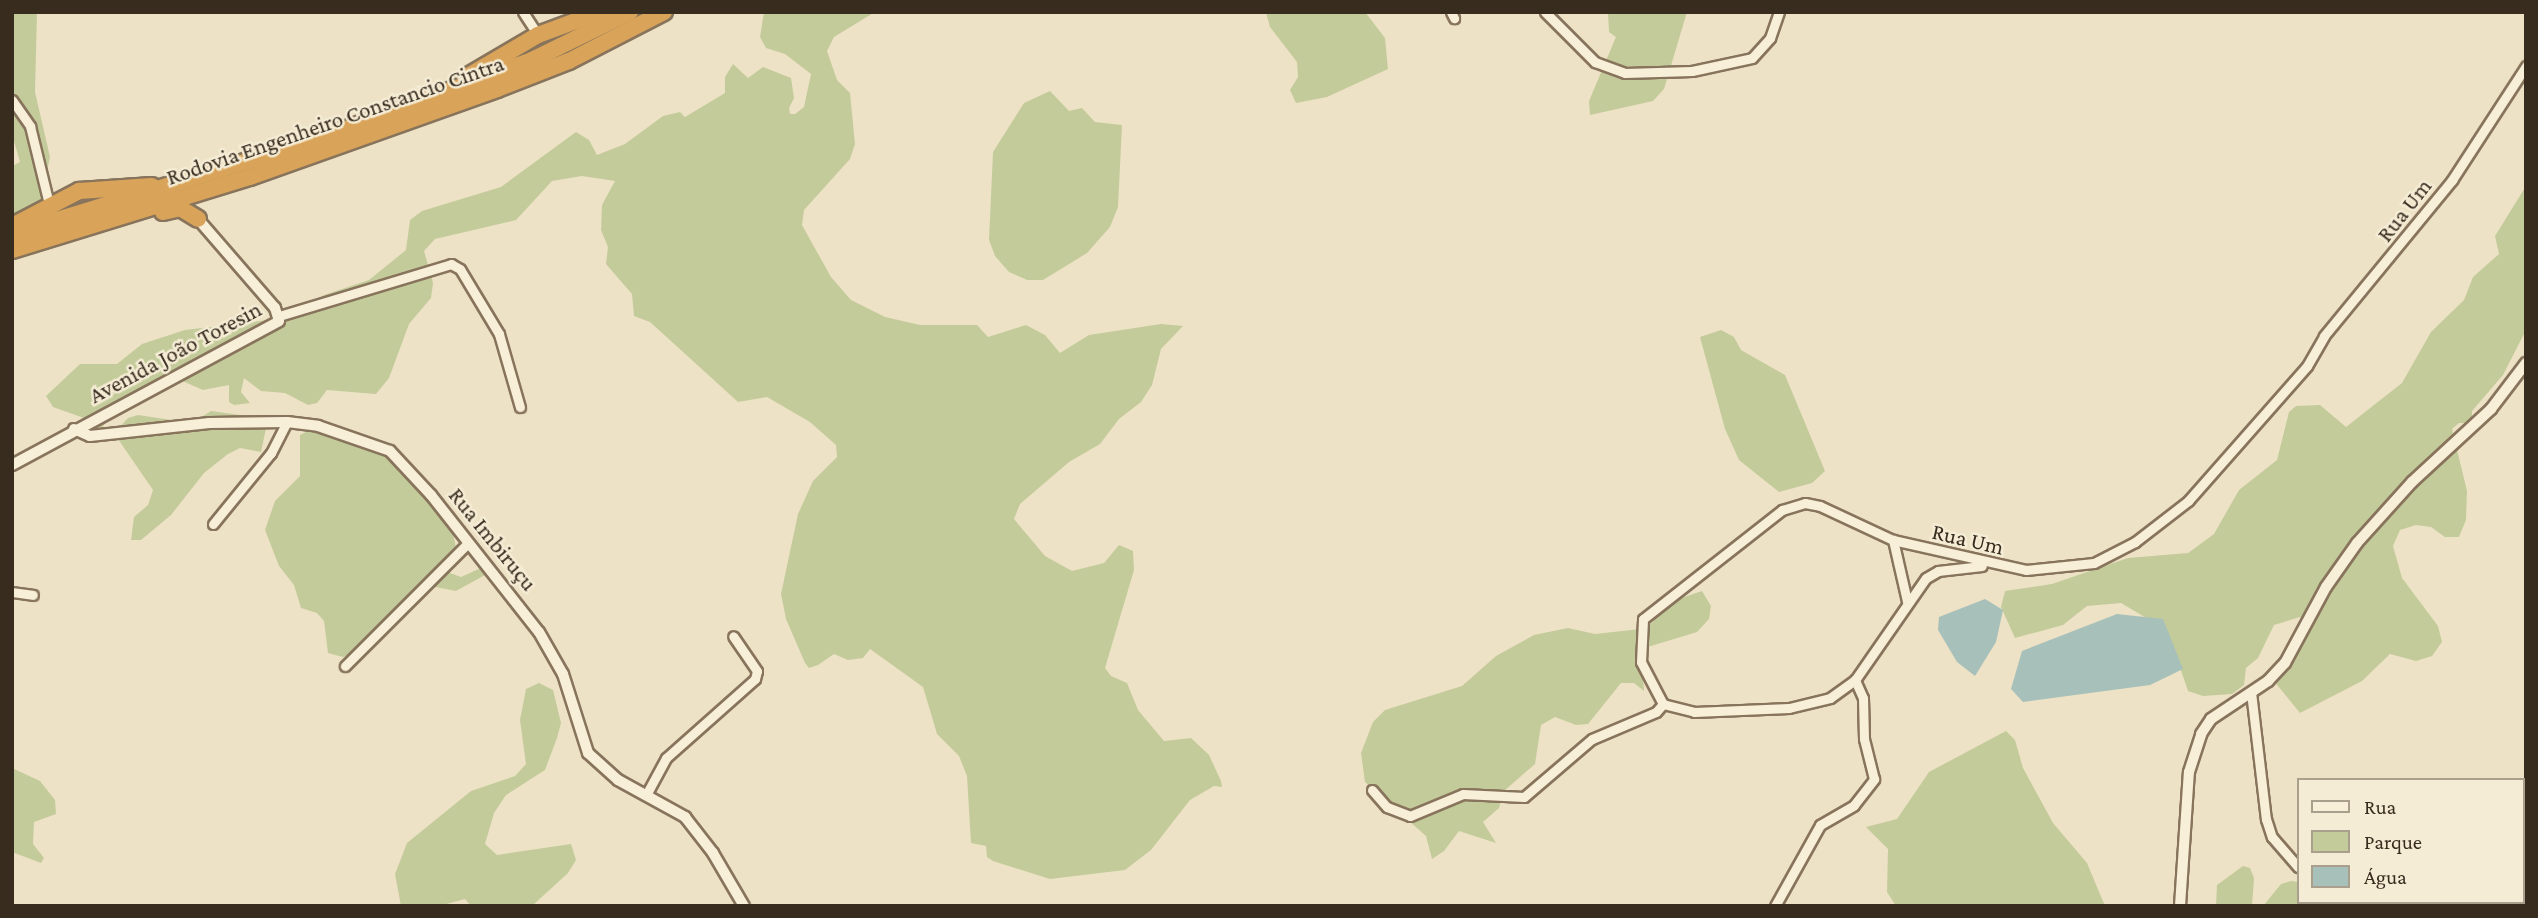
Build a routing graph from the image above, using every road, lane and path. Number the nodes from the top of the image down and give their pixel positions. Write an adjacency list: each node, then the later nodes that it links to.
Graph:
1 (523, 12): 7 (street)
2 (600, 12): 7 (highway)
3 (630, 12): 9 (highway, Rodovia Engenheiro Constancio Cintra)
4 (664, 12): 11 (highway, Rodovia Engenheiro Constancio Cintra)
5 (1545, 12): 6 (street)
6 (1779, 12)
7 (538, 35): 9 (highway)
8 (2526, 66): 28 (street, Rua Um)
9 (453, 87): 12 (highway, Rodovia Engenheiro Constancio Cintra)
10 (12, 100): 13 (street)
11 (292, 163): 14 (highway); 17 (highway, Rodovia Engenheiro Constancio Cintra)
12 (172, 186): 13 (highway); 16 (highway, Rodovia Engenheiro Constancio Cintra)
13 (49, 204): 15 (highway)
14 (198, 219): 17 (highway); 19 (street, Avenida João Toresin)
15 (12, 226)
16 (12, 234)
17 (35, 243): 18 (highway, Rodovia Engenheiro Constancio Cintra)
18 (12, 250)
19 (279, 316): 21 (street); 23 (street, Avenida João Toresin)
20 (2526, 363): 35 (street)
21 (520, 407)
22 (287, 422): 23 (street, Rua Imbiruçu); 25 (street); 27 (street, Rua Imbiruçu)
23 (74, 429): 24 (street, Avenida João Toresin)
24 (12, 465)
25 (213, 524)
26 (1893, 540): 28 (street, Rua Um); 31 (street); 36 (street, Rua Um)
27 (467, 544): 33 (street); 38 (street, Rua Imbiruçu)
28 (1991, 566): 31 (street)
29 (12, 592): 30 (street)
30 (33, 595)
31 (1907, 601): 34 (street)
32 (733, 635): 38 (street)
33 (345, 666)
34 (1855, 680): 36 (street); 41 (street)
35 (2251, 692): 39 (street); 42 (street)
36 (1663, 705): 37 (street)
37 (1372, 790)
38 (646, 794): 40 (street, Rua Imbiruçu)
39 (2296, 865)
40 (744, 906)
41 (1775, 906)
42 (2180, 906)

